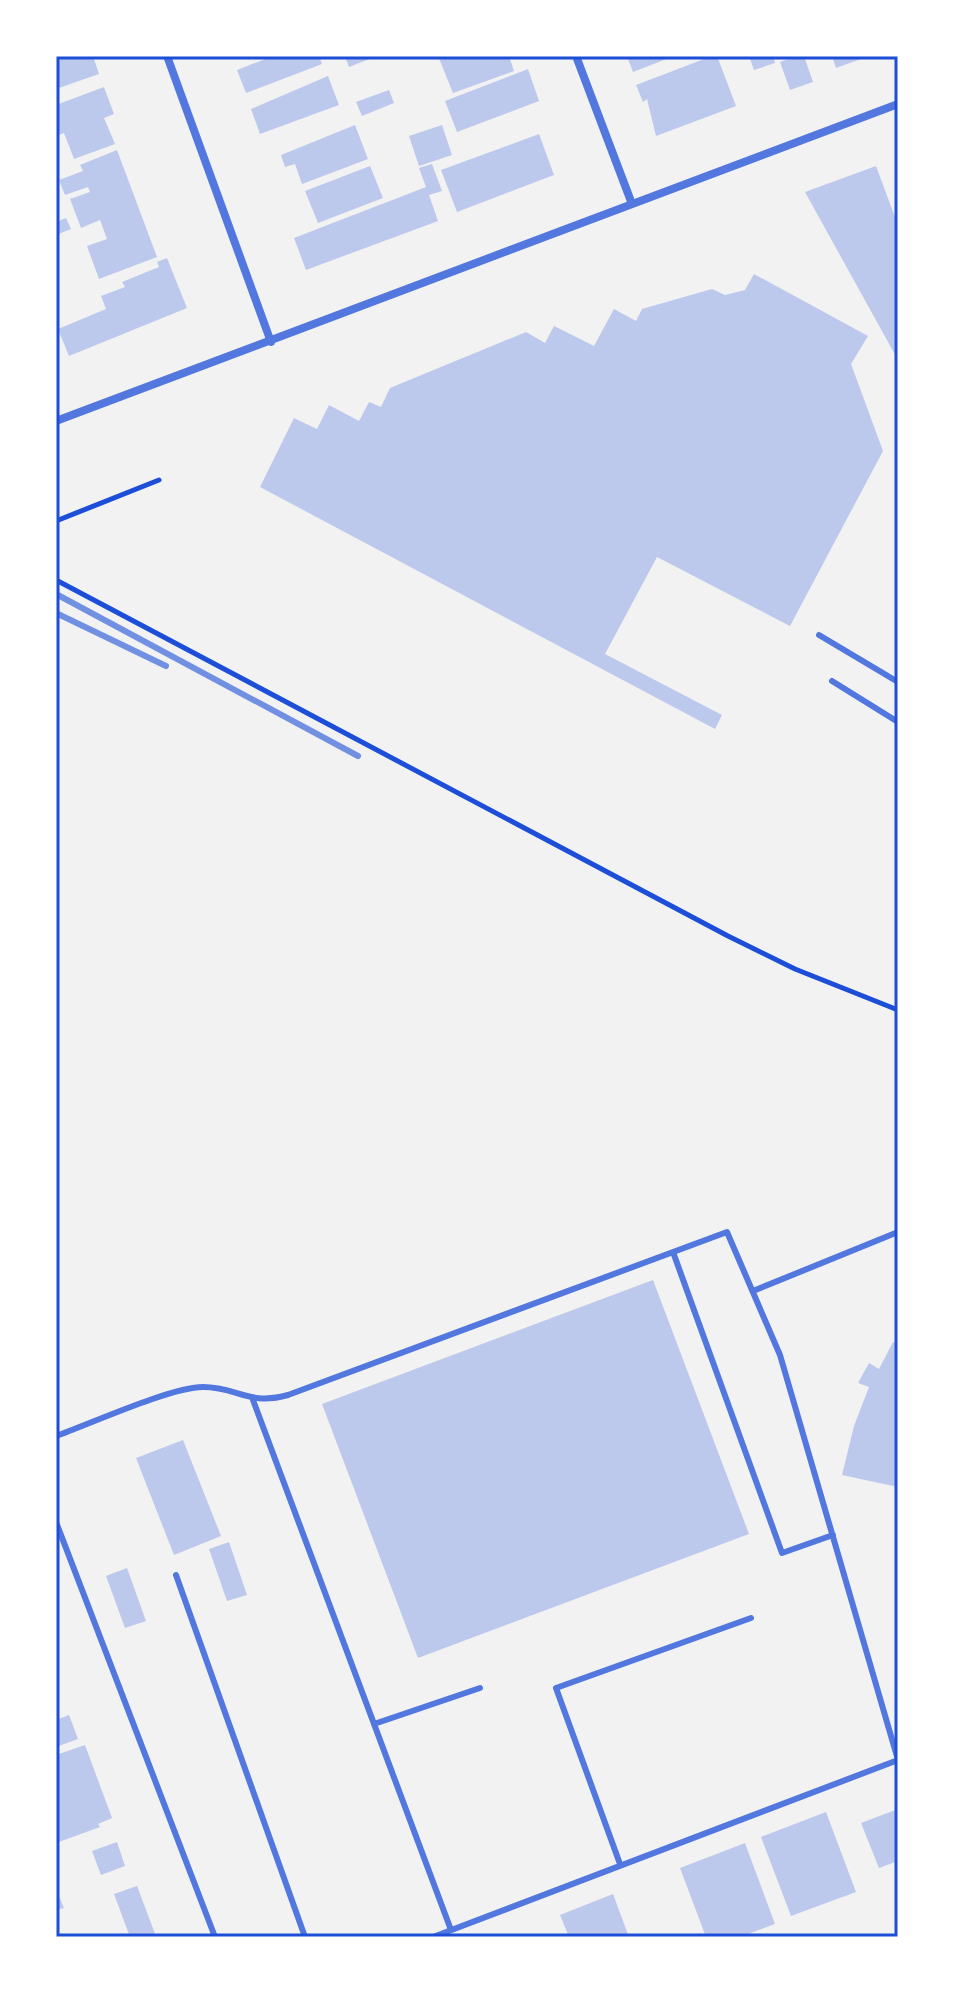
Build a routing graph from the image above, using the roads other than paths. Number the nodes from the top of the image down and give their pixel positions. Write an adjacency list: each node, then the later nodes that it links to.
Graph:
1 (167, 56): 5 (street)
2 (576, 56): 4 (street)
3 (898, 104): 4 (street)
4 (632, 204): 5 (street)
5 (271, 342): 6 (street)
6 (56, 421)
7 (819, 635): 9 (lane)
8 (832, 681): 10 (lane)
9 (898, 682)
10 (898, 722)
11 (898, 1232): 13 (lane)
12 (673, 1252): 13 (lane); 14 (lane); 17 (lane)
13 (753, 1291): 17 (lane)
14 (253, 1400): 15 (lane); 21 (lane)
15 (56, 1436)
16 (56, 1522): 24 (lane)
17 (833, 1535): 22 (lane)
18 (176, 1575): 25 (lane)
19 (751, 1618): 22 (lane)
20 (480, 1688): 21 (lane)
21 (374, 1724): 23 (lane)
22 (620, 1864): 23 (lane)
23 (451, 1930): 26 (lane)
24 (215, 1937)
25 (305, 1937)
26 (433, 1937)

